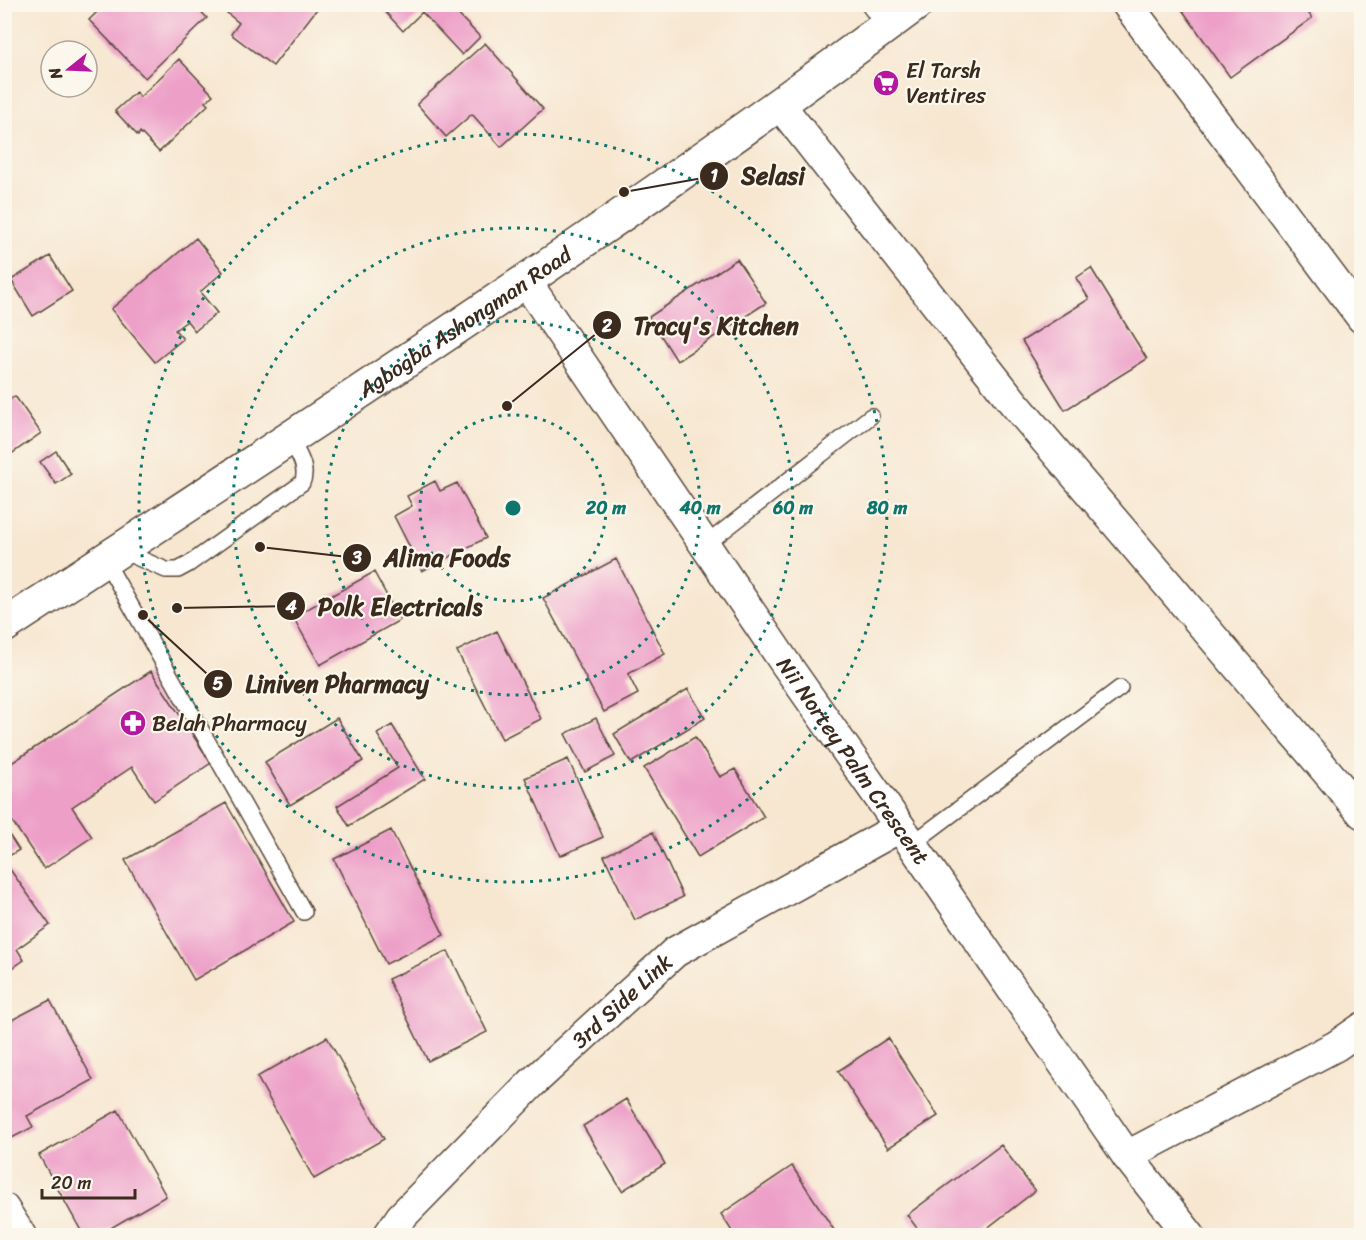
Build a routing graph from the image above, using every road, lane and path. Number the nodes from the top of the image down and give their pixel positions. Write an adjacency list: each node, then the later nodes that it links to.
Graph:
1 (916, 4): 3 (street, Agbogba Ashongman Road)
2 (1127, 4): 6 (street)
3 (877, 16): 4 (street, Agbogba Ashongman Road)
4 (780, 105): 5 (street, Agbogba Ashongman Road); 13 (street)
5 (525, 280): 8 (street, Agbogba Ashongman Road); 9 (street, Nii Nortey Palm Crescent)
6 (1362, 318)
7 (871, 416): 9 (lane)
8 (290, 438): 10 (street, Agbogba Ashongman Road); 10 (lane)
9 (705, 545): 14 (street, Nii Nortey Palm Crescent)
10 (112, 555): 11 (street, Agbogba Ashongman Road); 15 (lane)
11 (4, 626)
12 (1120, 688): 14 (lane)
13 (1362, 813)
14 (906, 835): 17 (street, Nii Nortey Palm Crescent); 20 (street, 3rd Side Link)
15 (304, 912)
16 (1362, 1028): 17 (street)
17 (1127, 1156): 21 (street, Nii Nortey Palm Crescent)
18 (4, 1209): 19 (street)
19 (21, 1236)
20 (388, 1236)
21 (1190, 1236)

